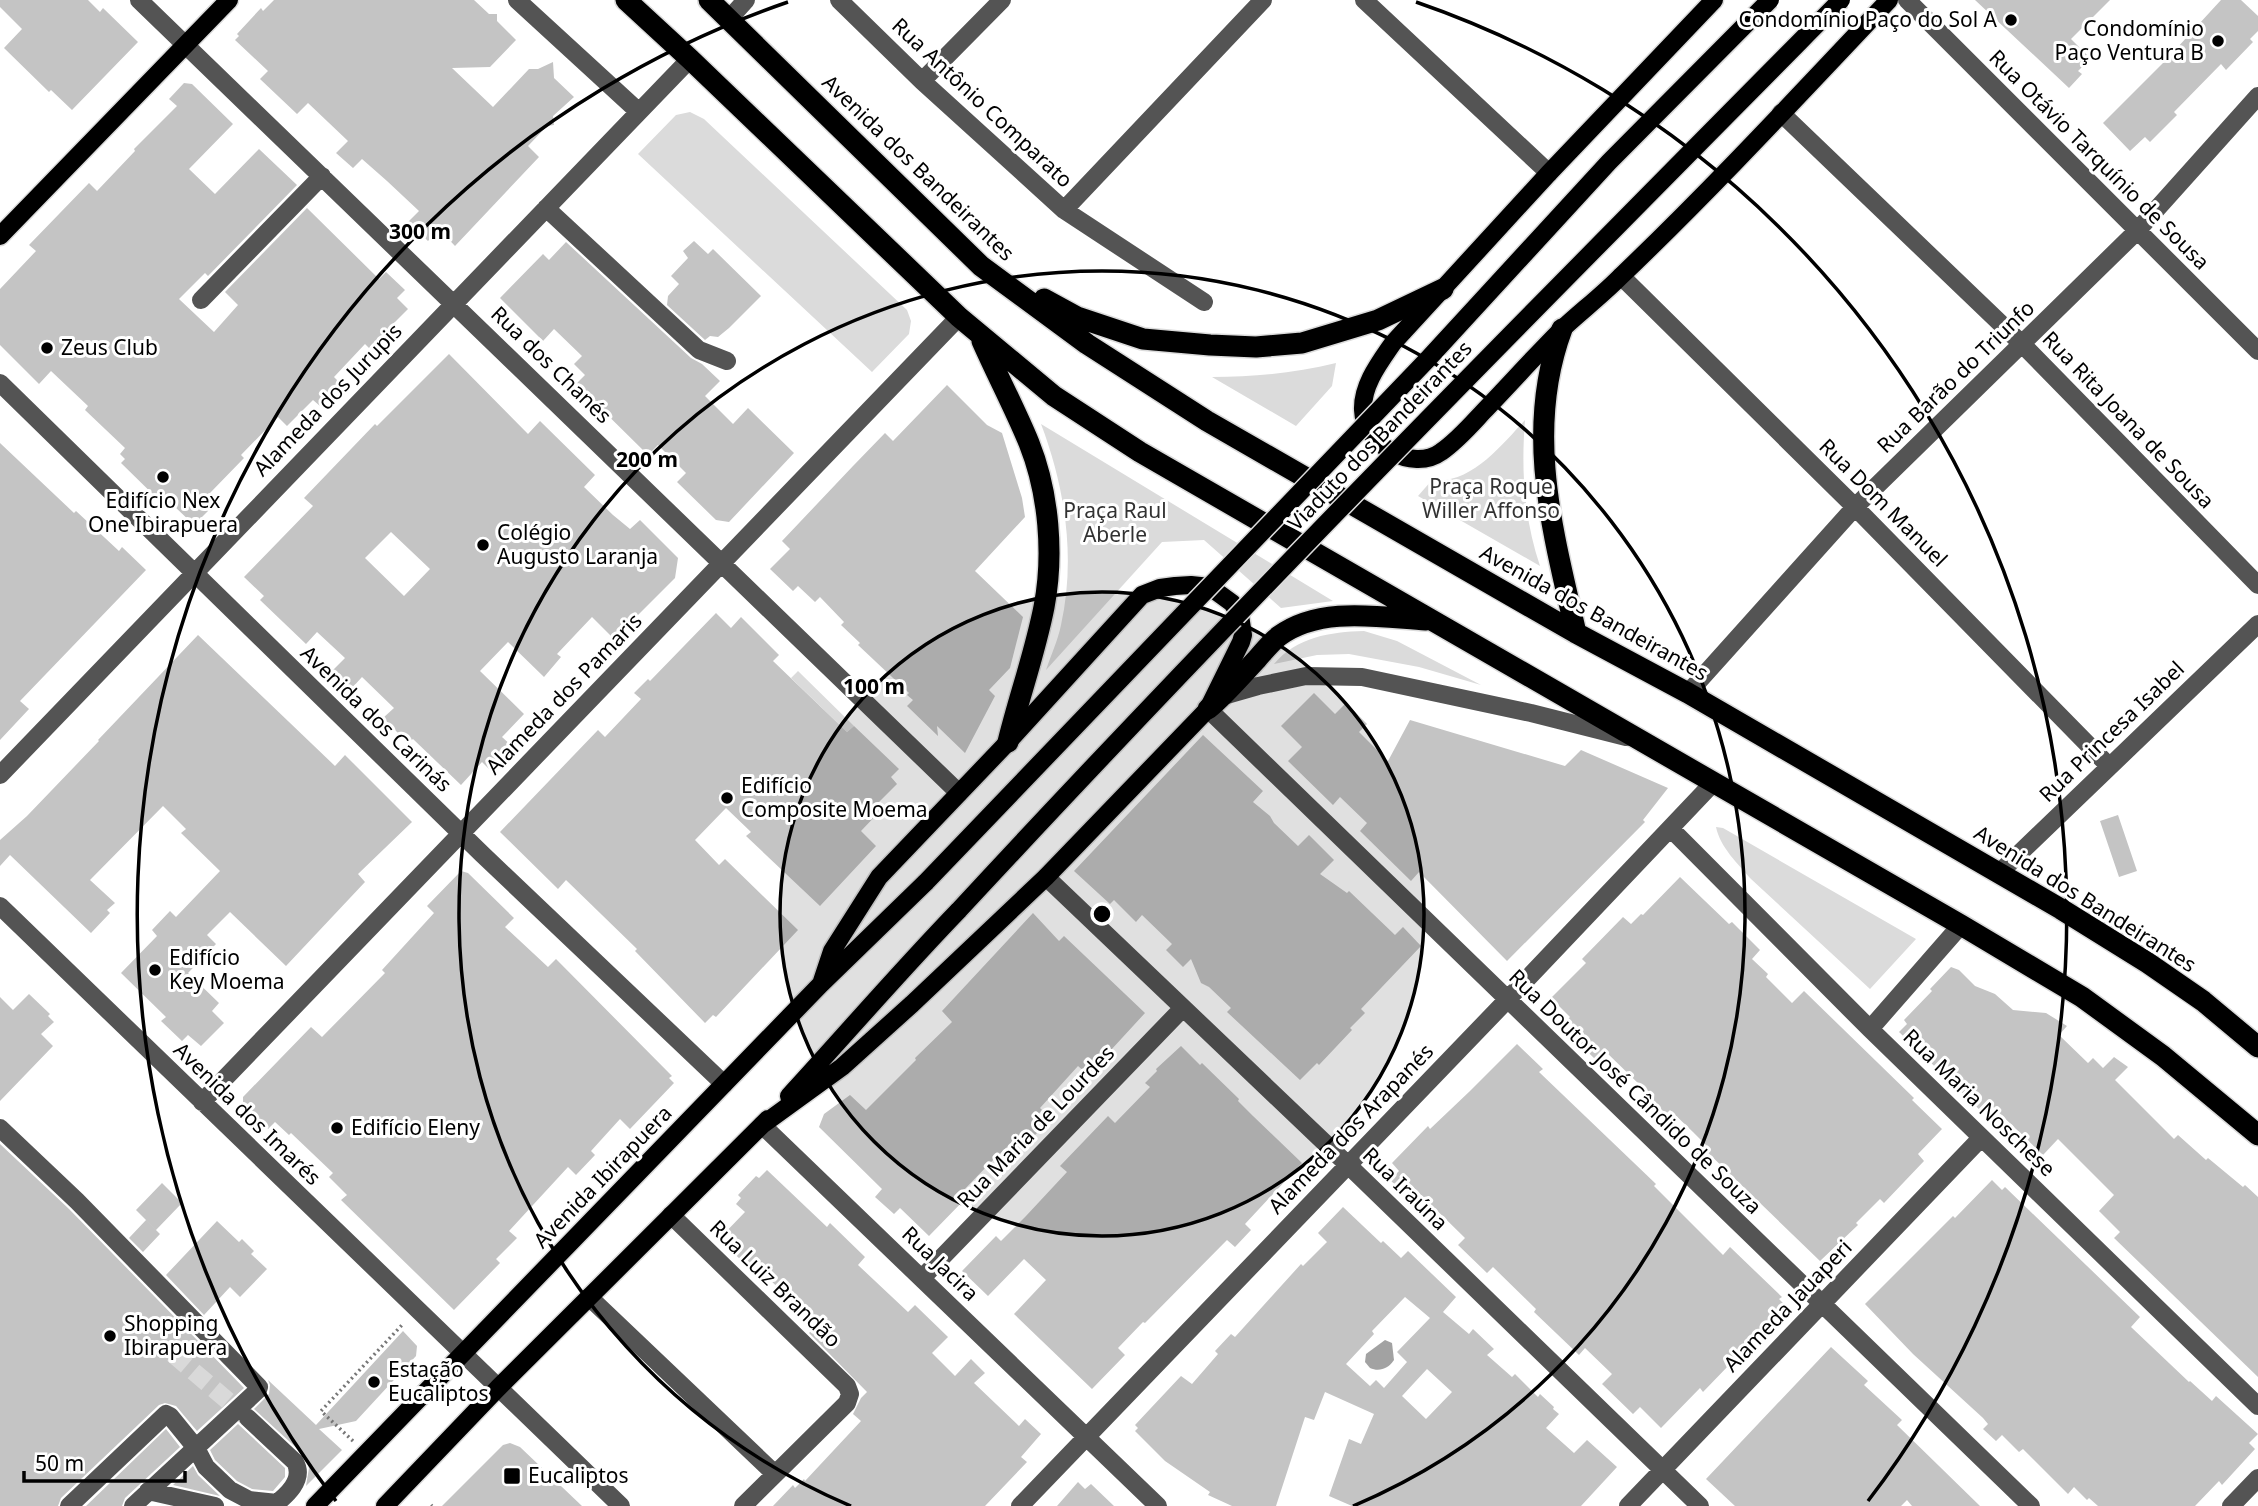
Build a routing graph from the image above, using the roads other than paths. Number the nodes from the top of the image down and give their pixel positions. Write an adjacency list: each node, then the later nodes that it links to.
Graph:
1 (139, 0): 17 (street, Rua dos Chanés)
2 (229, 0): 17 (main road)
3 (517, 0): 21 (street)
4 (626, 0): 18 (highway)
5 (709, 0): 16 (highway, Avenida dos Bandeirantes)
6 (746, 0): 16 (street)
7 (839, 0): 19 (street, Rua Antônio Comparato)
8 (1002, 0): 19 (street)
9 (1263, 0): 26 (street)
10 (1364, 0): 23 (street)
11 (1714, 0): 23 (main road)
12 (1770, 0): 61 (main road, Viaduto dos Bandeirantes, bridge)
13 (1841, 0): 71 (main road, Viaduto dos Bandeirantes, bridge)
14 (1889, 0): 22 (main road)
15 (1907, 0): 27 (street, Rua Otávio Tarquínio de Sousa)
16 (729, 19): 29 (highway, Avenida dos Bandeirantes)
17 (186, 45): 24 (street, Rua dos Chanés); 28 (main road)
18 (690, 59): 21 (street, Alameda dos Jurupis); 35 (highway)
19 (922, 81): 26 (street, Rua Antônio Comparato)
20 (2258, 96): 27 (street, Rua Barão do Triunfo)
21 (639, 112): 25 (street, Alameda dos Jurupis)
22 (1782, 113): 30 (main road); 38 (street, Rua Rita Joana de Sousa)
23 (1549, 173): 31 (main road)
24 (322, 176): 32 (street); 33 (street, Rua dos Chanés)
25 (546, 208): 33 (street, Alameda dos Jurupis); 40 (street)
26 (1064, 210): 34 (street, Rua Antônio Comparato)
27 (2137, 230): 38 (street, Rua Barão do Triunfo); 39 (street, Rua Otávio Tarquínio de Sousa)
28 (0, 236)
29 (981, 266): 31 (highway); 48 (highway, Avenida dos Bandeirantes)
30 (1621, 276): 36 (main road); 42 (street, Rua Dom Manuel)
31 (1443, 289): 36 (main road)
32 (201, 300)
33 (454, 302): 43 (street, Rua dos Chanés); 44 (street, Alameda dos Jurupis)
34 (1204, 302)
35 (959, 317): 37 (highway); 43 (street, Alameda dos Pamaris)
36 (1562, 329): 48 (highway)
37 (980, 335): 46 (highway); 52 (highway)
38 (2022, 344): 42 (street, Rua Barão do Triunfo); 45 (street, Rua Rita Joana de Sousa)
39 (2258, 351)
40 (727, 361)
41 (0, 383): 44 (street, Avenida dos Carinás)
42 (1855, 507): 49 (street, Rua Barão do Triunfo); 53 (street, Rua Dom Manuel)
43 (722, 564): 56 (street, Rua dos Chanés); 58 (street, Alameda dos Pamaris)
44 (194, 573): 54 (street, Alameda dos Jurupis); 58 (street, Avenida dos Carinás)
45 (2258, 585)
46 (1433, 620): 50 (highway); 51 (highway)
47 (2258, 624): 53 (street, Rua Princesa Isabel)
48 (1576, 633): 49 (highway, Avenida dos Bandeirantes)
49 (1688, 693): 59 (highway, Avenida dos Bandeirantes)
50 (1215, 703): 51 (street); 52 (main road); 60 (main road); 65 (street, Rua Doutor José Cândido de Souza)
51 (1642, 741): 55 (highway)
52 (1008, 742): 56 (main road)
53 (2109, 766): 59 (street, Rua Princesa Isabel)
54 (0, 775)
55 (1714, 782): 57 (street, Alameda dos Arapanés); 63 (highway)
56 (959, 793): 64 (main road)
57 (1671, 829): 65 (street, Alameda dos Arapanés); 67 (street, Rua Maria Noschese)
58 (460, 833): 69 (street, Avenida dos Carinás); 70 (street, Alameda dos Pamaris)
59 (1999, 873): 68 (highway, Avenida dos Bandeirantes)
60 (1046, 877): 66 (street, Rua Iraúna); 71 (main road)
61 (926, 882): 64 (main road, Avenida Ibirapuera)
62 (0, 906): 70 (street, Avenida dos Imarés)
63 (1961, 925): 67 (street); 73 (highway)
64 (821, 984): 69 (main road, Avenida Ibirapuera)
65 (1507, 1000): 75 (street, Alameda dos Arapanés); 79 (street, Rua Doutor José Cândido de Souza)
66 (1182, 1009): 75 (street, Rua Iraúna); 77 (street, Rua Maria de Lourdes)
67 (1870, 1029): 74 (street, Rua Maria Noschese)
68 (2258, 1046)
69 (724, 1084): 80 (main road, Avenida Ibirapuera)
70 (202, 1102): 80 (street, Avenida dos Imarés)
71 (762, 1125): 76 (main road); 77 (street, Rua Jacira)
72 (0, 1128): 85 (street)
73 (2258, 1135)
74 (1981, 1138): 79 (street, Alameda Jauaperi); 82 (street, Rua Maria Noschese)
75 (1347, 1164): 84 (street, Alameda dos Arapanés); 86 (street, Rua Iraúna)
76 (671, 1215): 78 (main road); 87 (street, Rua Luiz Brandão)
77 (922, 1278): 84 (street, Rua Jacira)
78 (589, 1297): 81 (main road); 87 (street)
79 (1821, 1304): 86 (street, Alameda Jauaperi); 102 (street, Rua Doutor José Cândido de Souza)
80 (464, 1354): 81 (street, Avenida dos Imarés); 94 (main road, Avenida Ibirapuera)
81 (498, 1388): 95 (main road); 96 (street, Avenida dos Imarés)
82 (2258, 1406)
83 (248, 1419): 90 (street)
84 (1086, 1437): 98 (street, Alameda dos Arapanés); 99 (street, Rua Jacira)
85 (196, 1448): 89 (street); 90 (street); 91 (street)
86 (1663, 1470): 100 (street, Alameda Jauaperi); 101 (street, Rua Iraúna)
87 (775, 1474): 97 (street)
88 (2258, 1478): 103 (street)
89 (148, 1491): 92 (street); 93 (street)
90 (275, 1505)
91 (69, 1506)
92 (133, 1506)
93 (215, 1506)
94 (315, 1506)
95 (385, 1506)
96 (621, 1506)
97 (743, 1506)
98 (1020, 1506)
99 (1158, 1506)
100 (1628, 1506)
101 (1700, 1506)
102 (2031, 1506)
103 (2231, 1506)

